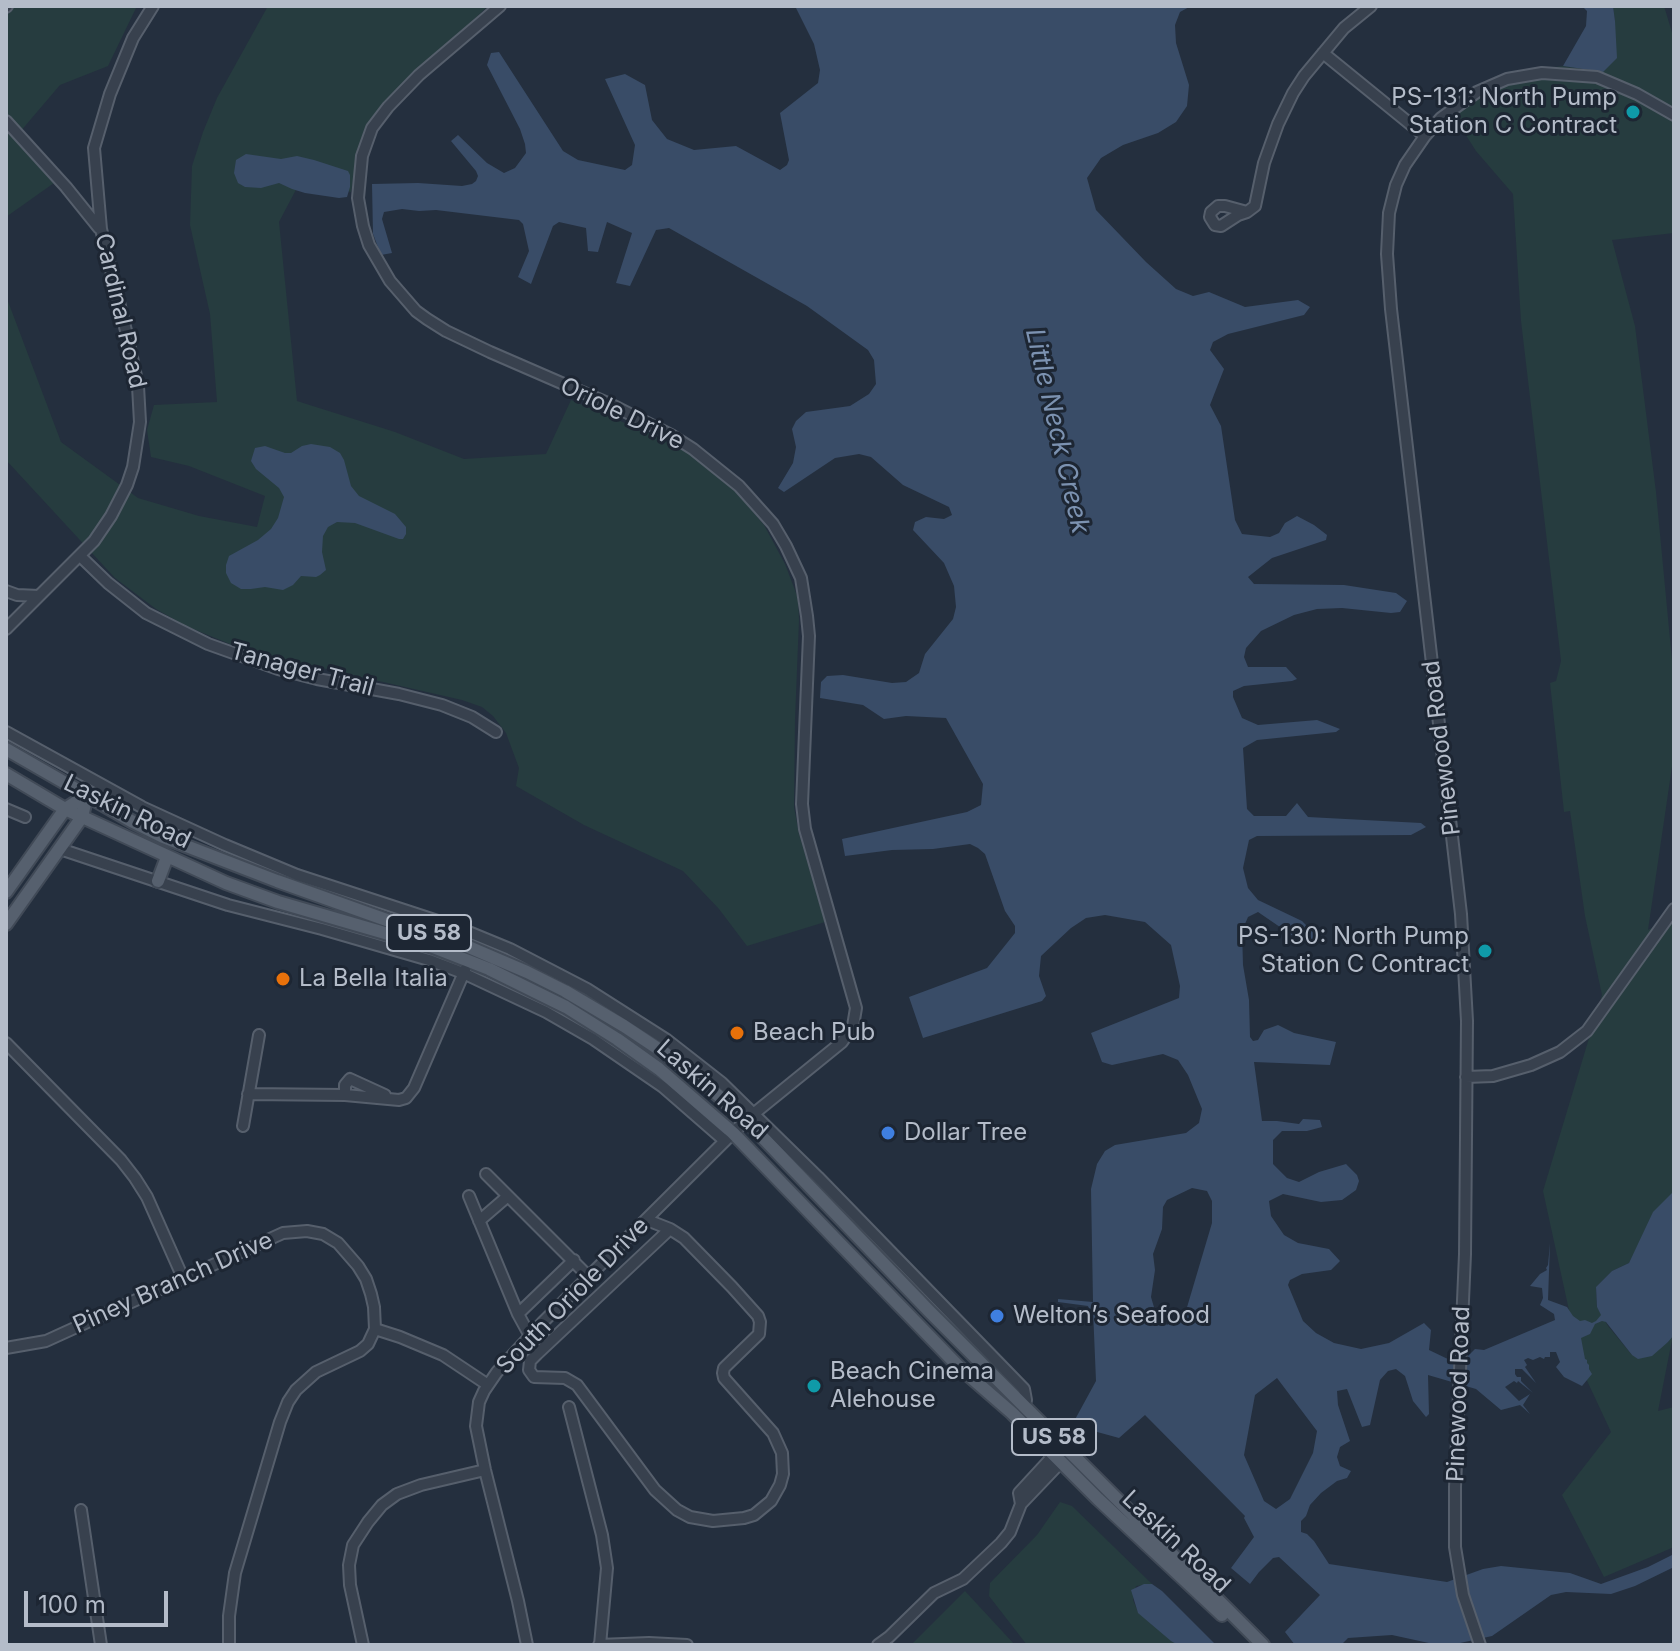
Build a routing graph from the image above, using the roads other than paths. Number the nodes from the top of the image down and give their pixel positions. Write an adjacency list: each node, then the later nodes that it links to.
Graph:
1 (153, 6): 9 (street, Cardinal Road)
2 (500, 6): 40 (street, Oriole Drive)
3 (1371, 6): 4 (street)
4 (1323, 53): 7 (street); 8 (street)
5 (1674, 116): 7 (street, Pinewood Road)
6 (6, 121): 9 (street)
7 (1425, 136): 36 (street, Pinewood Road)
8 (1247, 212)
9 (101, 229): 10 (street, Cardinal Road)
10 (80, 556): 12 (street, Cardinal Road); 15 (street, Tanager Trail)
11 (6, 591): 12 (street)
12 (39, 596): 13 (street, Cardinal Road)
13 (6, 629)
14 (6, 732): 18 (street, Laskin Road)
15 (496, 732)
16 (6, 749): 19 (main road, Laskin Road / US 58)
17 (6, 774): 21 (main road, Laskin Road / US 58)
18 (94, 782): 19 (street); 32 (street, Laskin Road)
19 (87, 795): 21 (main road); 23 (main road); 32 (main road, Laskin Road / US 58)
20 (6, 809): 22 (street)
21 (65, 809): 23 (main road, Laskin Road / US 58); 28 (main road)
22 (25, 817)
23 (82, 817): 24 (main road); 25 (main road, Laskin Road / US 58)
24 (60, 849): 26 (street, Laskin Road); 31 (main road)
25 (167, 857): 26 (main road); 27 (main road, Laskin Road / US 58)
26 (158, 881): 29 (street, Laskin Road)
27 (233, 885): 29 (street); 33 (main road, Laskin Road / US 58)
28 (6, 892)
29 (228, 905): 33 (street, Laskin Road)
30 (1674, 909): 36 (street)
31 (6, 924)
32 (481, 944): 40 (main road, Laskin Road / US 58)
33 (466, 967): 39 (street); 42 (main road, Laskin Road / US 58)
34 (259, 1035): 37 (street)
35 (6, 1043): 51 (street)
36 (1466, 1077): 63 (street, Pinewood Road)
37 (248, 1094): 38 (street); 41 (street)
38 (345, 1095): 39 (street); 39 (street)
39 (394, 1100)
40 (750, 1116): 42 (street, South Oriole Drive); 52 (main road, Laskin Road / US 58)
41 (243, 1126)
42 (729, 1137): 46 (street, South Oriole Drive); 54 (main road, Laskin Road / US 58)
43 (486, 1174): 45 (street)
44 (469, 1196): 47 (street)
45 (508, 1196): 47 (street); 49 (street)
46 (647, 1220): 48 (street); 50 (street, South Oriole Drive)
47 (479, 1221): 53 (street)
48 (670, 1229): 48 (street)
49 (574, 1260): 50 (street); 53 (street)
50 (589, 1277): 56 (street, South Oriole Drive)
51 (183, 1278): 55 (street, Piney Branch Drive); 57 (street, Piney Branch Drive)
52 (934, 1307): 54 (main road); 72 (main road, Laskin Road / US 58)
53 (518, 1314): 56 (street)
54 (916, 1324): 60 (main road, Laskin Road / US 58)
55 (375, 1329): 58 (street); 65 (street)
56 (530, 1336): 58 (street, South Oriole Drive)
57 (6, 1348)
58 (488, 1385): 61 (street, South Oriole Drive)
59 (569, 1407): 68 (street)
60 (1057, 1458): 70 (street); 71 (main road, Laskin Road / US 58)
61 (485, 1470): 66 (street); 67 (street, South Oriole Drive)
62 (81, 1510): 64 (street)
63 (1480, 1642)
64 (101, 1645)
65 (229, 1645)
66 (363, 1645)
67 (527, 1645)
68 (600, 1645): 69 (street)
69 (687, 1645)
70 (878, 1645)
71 (1253, 1645)
72 (1263, 1645)

